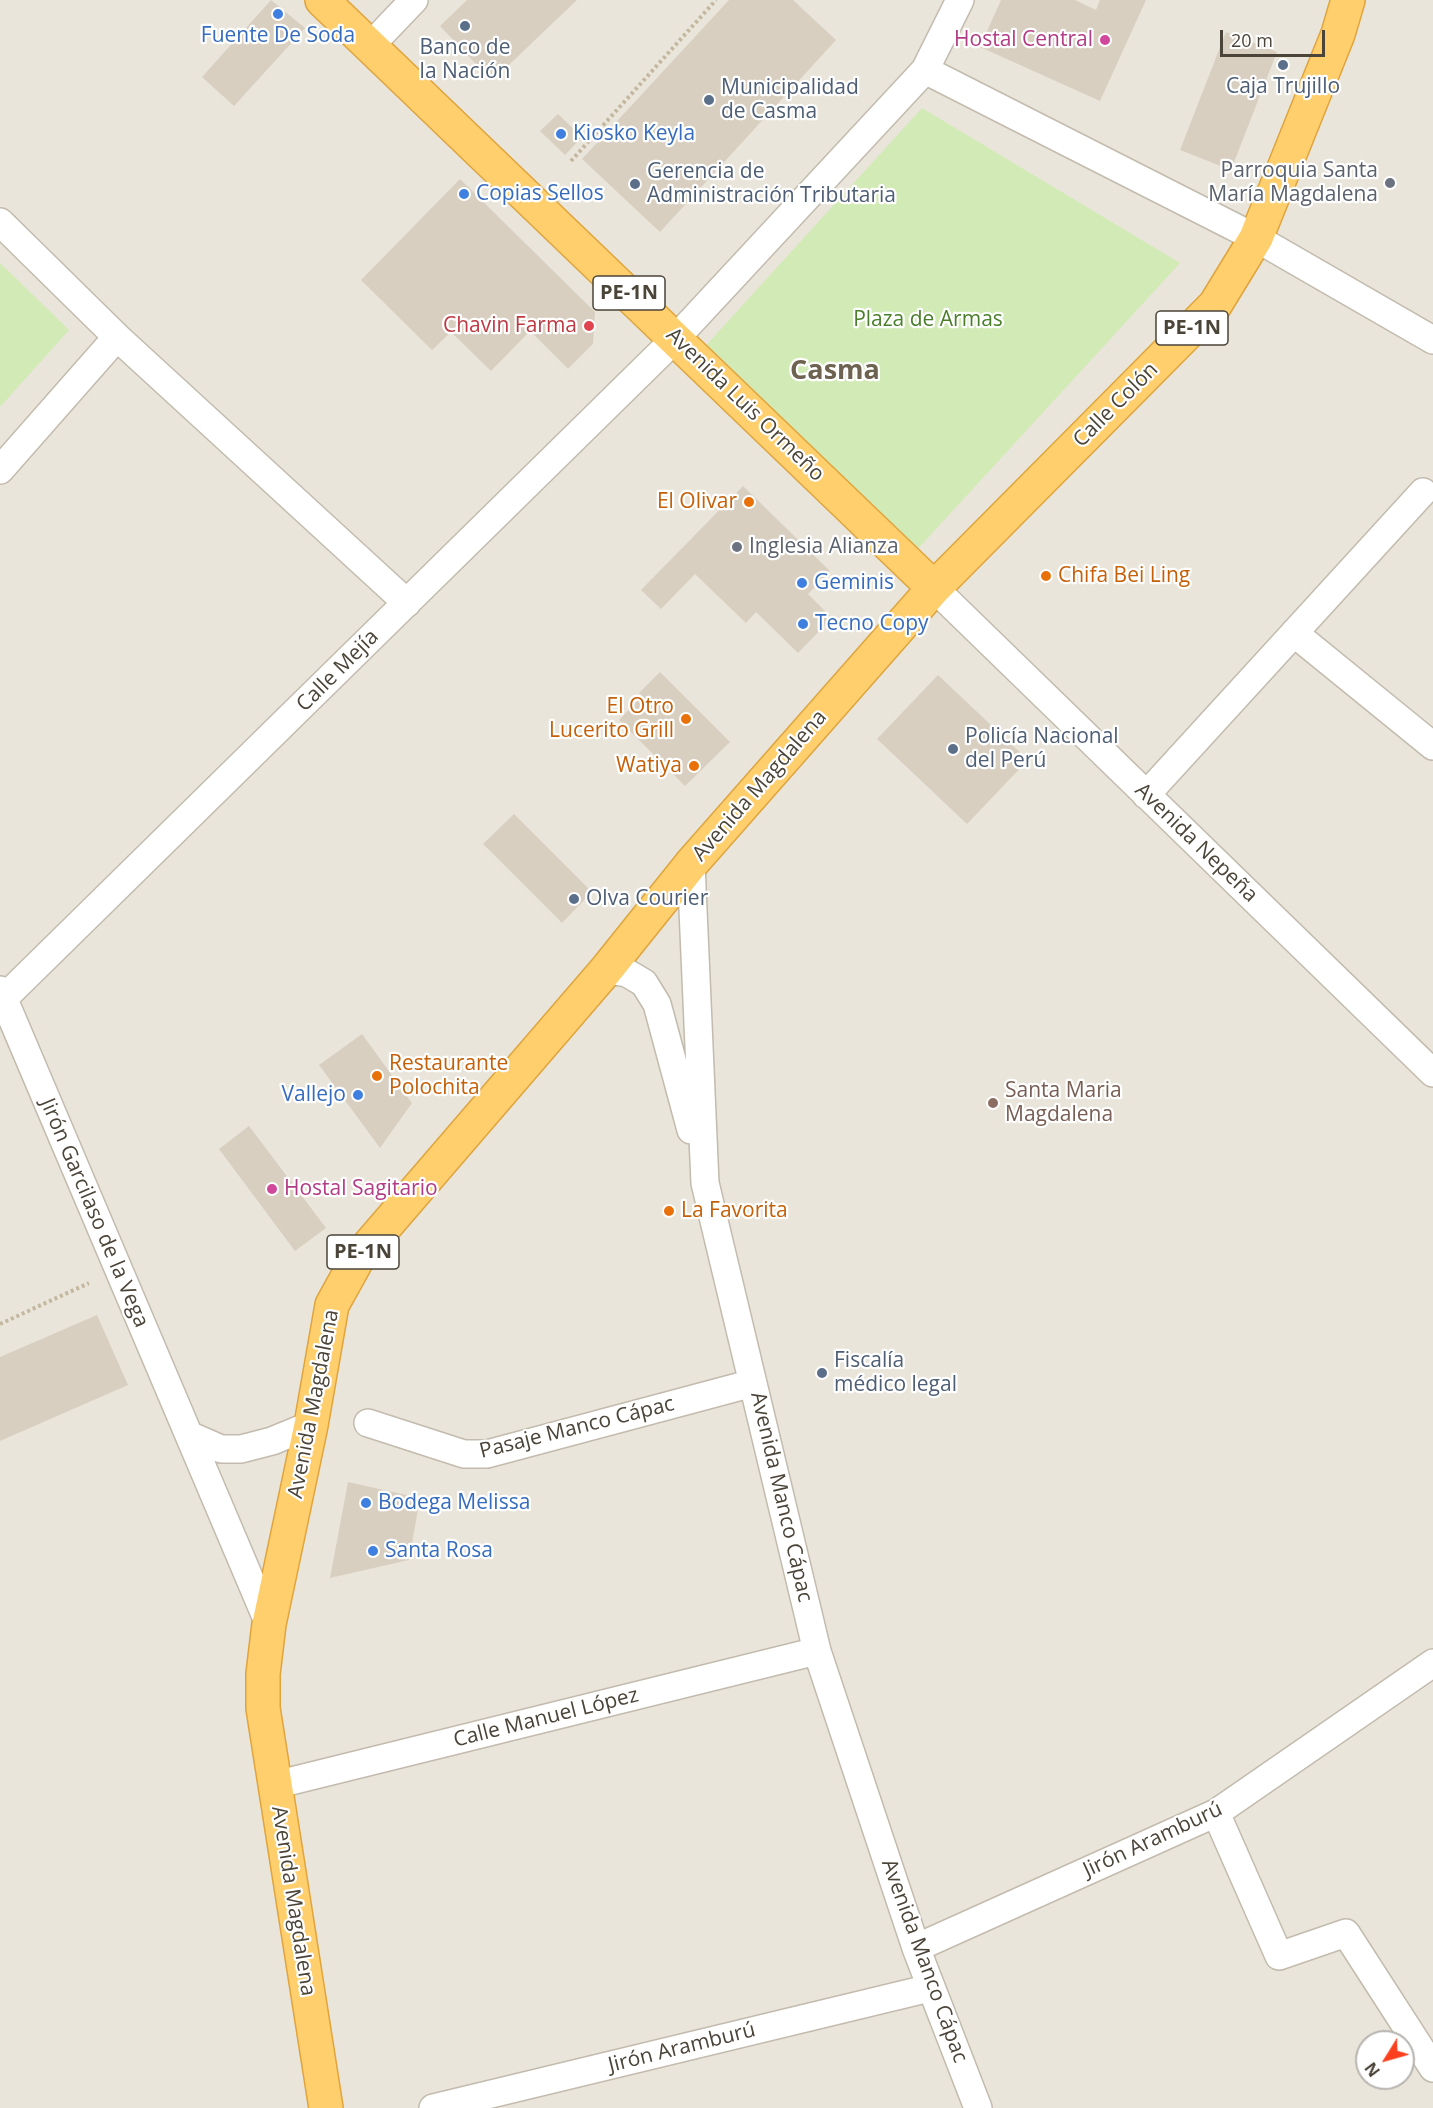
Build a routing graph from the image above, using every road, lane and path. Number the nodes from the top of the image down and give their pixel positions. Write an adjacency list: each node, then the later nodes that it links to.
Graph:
1 (322, 0): 6 (highway, Avenida Luis Ormeño / PE-1N)
2 (414, 0): 6 (street)
3 (716, 0): 8 (path)
4 (960, 0): 7 (street, Calle Mejía)
5 (1348, 0): 10 (highway, Calle Colón / PE-1N)
6 (370, 46): 12 (highway, Avenida Luis Ormeño / PE-1N)
7 (925, 70): 10 (street); 12 (street, Calle Mejía)
8 (571, 161)
9 (0, 222): 11 (street)
10 (1256, 238): 13 (street); 16 (highway, Calle Colón / PE-1N)
11 (117, 338): 14 (street); 17 (street)
12 (676, 338): 16 (highway, Avenida Luis Ormeño / PE-1N); 17 (street, Calle Mejía)
13 (1433, 340)
14 (0, 470)
15 (1423, 492): 18 (street)
16 (934, 588): 20 (street, Avenida Nepeña); 21 (highway, Avenida Magdalena / PE-1N)
17 (407, 603): 23 (street, Calle Mejía)
18 (1294, 633): 19 (street); 20 (street)
19 (1433, 746)
20 (1146, 795): 24 (street, Avenida Nepeña)
21 (691, 864): 22 (highway, Avenida Magdalena / PE-1N); 25 (street, Avenida Manco Cápac)
22 (606, 970): 25 (street); 30 (highway, Avenida Magdalena / PE-1N)
23 (1, 997): 26 (street, Jirón Garcilaso de la Vega)
24 (1433, 1073)
25 (705, 1184): 28 (street, Avenida Manco Cápac)
26 (118, 1269): 27 (path); 31 (street, Jirón Garcilaso de la Vega)
27 (0, 1324)
28 (753, 1383): 29 (street, Pasaje Manco Cápac); 33 (street, Avenida Manco Cápac)
29 (368, 1423)
30 (311, 1425): 31 (street); 32 (highway, Avenida Magdalena / PE-1N)
31 (189, 1436): 32 (street, Jirón Garcilaso de la Vega)
32 (269, 1624): 35 (highway, Avenida Magdalena / PE-1N)
33 (817, 1651): 35 (street, Calle Manuel López); 37 (street, Avenida Manco Cápac)
34 (1433, 1663): 36 (street, Jirón Aramburú)
35 (275, 1785): 40 (highway, Avenida Magdalena / PE-1N)
36 (1216, 1813): 37 (street, Jirón Aramburú); 39 (street)
37 (916, 1948): 38 (street, Avenida Manco Cápac)
38 (930, 1988): 41 (street, Jirón Aramburú); 42 (street, Avenida Manco Cápac)
39 (1433, 2068)
40 (326, 2108)
41 (433, 2108)
42 (978, 2108)

